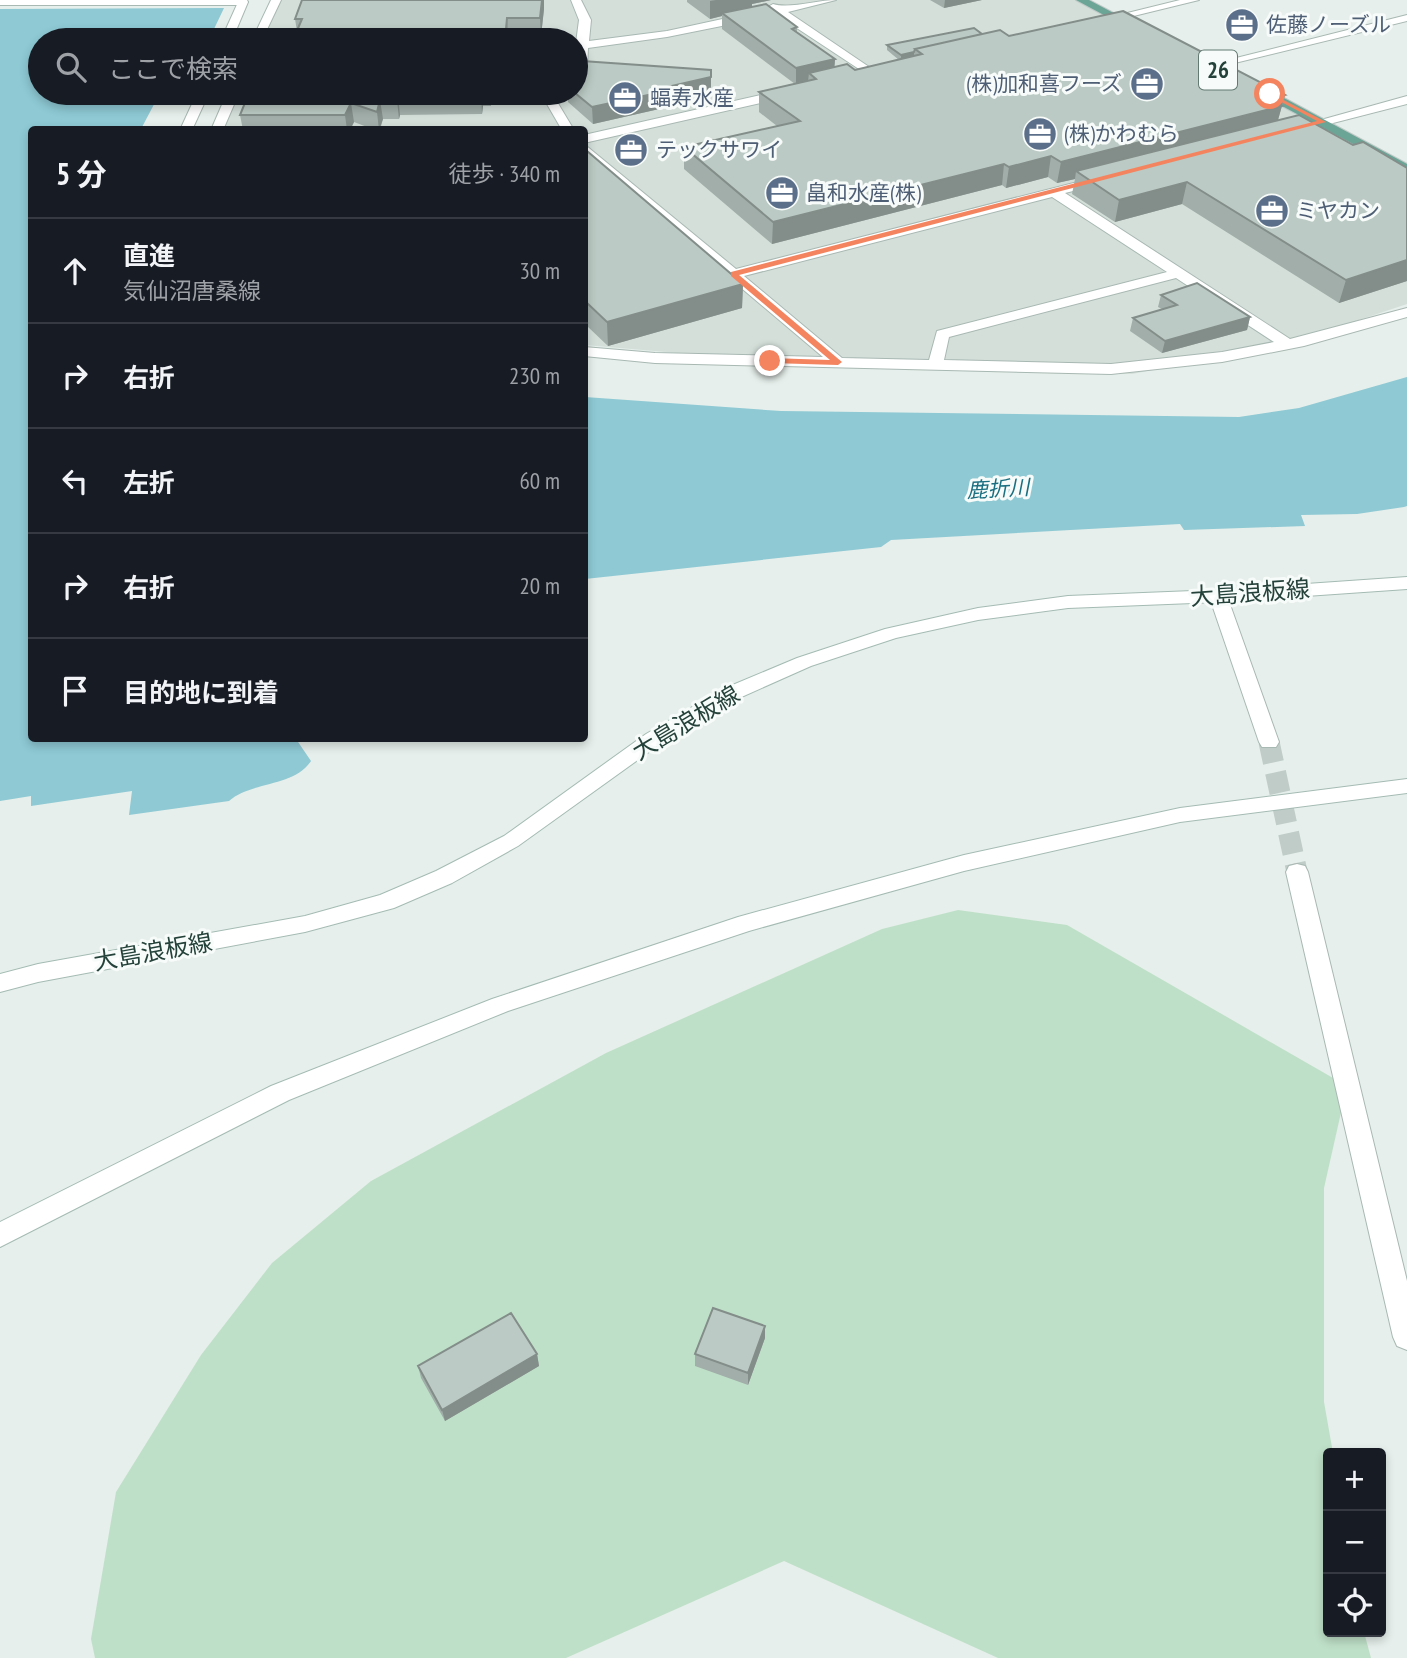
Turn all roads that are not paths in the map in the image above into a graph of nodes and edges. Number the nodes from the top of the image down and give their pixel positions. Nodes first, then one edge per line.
1 (276, 0) edge
2 (576, 0) edge
3 (763, 0) edge
4 (831, 0) edge
5 (1082, 0) edge
6 (1194, 0) edge
7 (0, 2) edge
8 (779, 11) junction
9 (1116, 18) junction
10 (1407, 18) edge
11 (1094, 23) edge
12 (231, 28) edge
13 (263, 28) edge
14 (583, 28) edge
15 (1149, 35) edge
16 (588, 45) edge
17 (1198, 60) edge
18 (1210, 66) junction
19 (1234, 77) edge
20 (850, 78) edge
21 (1246, 83) edge
22 (799, 90) edge
23 (1407, 100) edge
24 (197, 105) edge
25 (228, 105) edge
26 (553, 105) edge
27 (1323, 122) junction
28 (188, 126) edge
29 (219, 126) edge
30 (566, 126) edge
31 (1283, 132) edge
32 (588, 138) edge
33 (588, 151) edge
34 (1407, 169) edge
35 (1108, 178) edge
36 (1054, 192) junction
37 (1178, 273) junction
38 (734, 274) junction
39 (1407, 312) edge
40 (1287, 344) junction
41 (588, 351) edge
42 (838, 362) junction
43 (935, 365) junction
44 (1407, 583) edge
45 (1218, 596) junction
46 (1269, 742) tunnel mouth
47 (1407, 786) edge
48 (1297, 872) tunnel mouth
49 (0, 984) edge
50 (0, 1235) edge
51 (1407, 1337) edge

1 - 13 street
2 - 14 street
3 - 8 street
4 - 8 street
5 - 9 main road
6 - 9 street
7 - 12 street
8 - 16 street
8 - 20 street
9 - 11 street
9 - 15 main road
10 - 18 street
17 - 18 main road, 26
18 - 19 main road, 26
21 - 27 main road, 26
22 - 32 street
23 - 27 street
24 - 28 street
25 - 29 street
26 - 30 street
27 - 31 street
27 - 34 main road, 26
33 - 38 street
35 - 36 street
36 - 37 street
36 - 38 street
37 - 40 street
37 - 43 street
38 - 42 street
39 - 40 street
40 - 43 street
41 - 42 street
42 - 43 street
44 - 45 street, 大島浪板線
45 - 46 street
45 - 49 street, 大島浪板線
47 - 50 street
48 - 51 street

